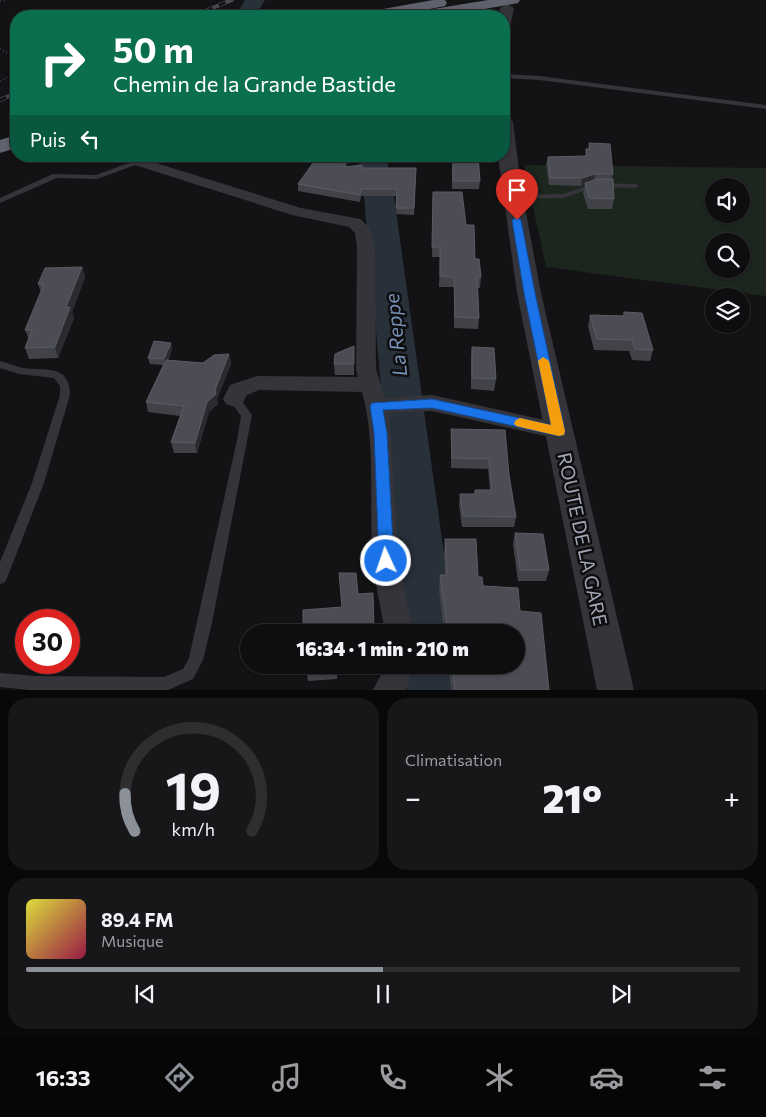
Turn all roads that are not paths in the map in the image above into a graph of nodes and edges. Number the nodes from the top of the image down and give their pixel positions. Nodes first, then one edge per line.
1 (459, 0) edge
2 (510, 4) edge
3 (405, 10) edge
4 (466, 10) edge
5 (510, 76) edge
6 (766, 107) edge
7 (140, 162) joint
8 (508, 162) edge
9 (635, 186) dead end
10 (512, 197) junction
11 (0, 201) edge
12 (0, 364) edge
13 (374, 395) junction
14 (234, 399) joint
15 (559, 431) junction
16 (0, 578) edge
17 (398, 624) edge
18 (397, 674) edge
19 (0, 680) edge
20 (388, 690) edge
21 (616, 690) edge

1 - 3 highway
2 - 4 highway
5 - 6 lane
7 - 11 lane
7 - 13 street
8 - 10 street, ROUTE DE LA GARE
9 - 10 lane
10 - 15 street, ROUTE DE LA GARE
12 - 16 lane
13 - 14 street
13 - 15 street
13 - 17 street
14 - 19 lane
15 - 21 street, ROUTE DE LA GARE
18 - 20 street

